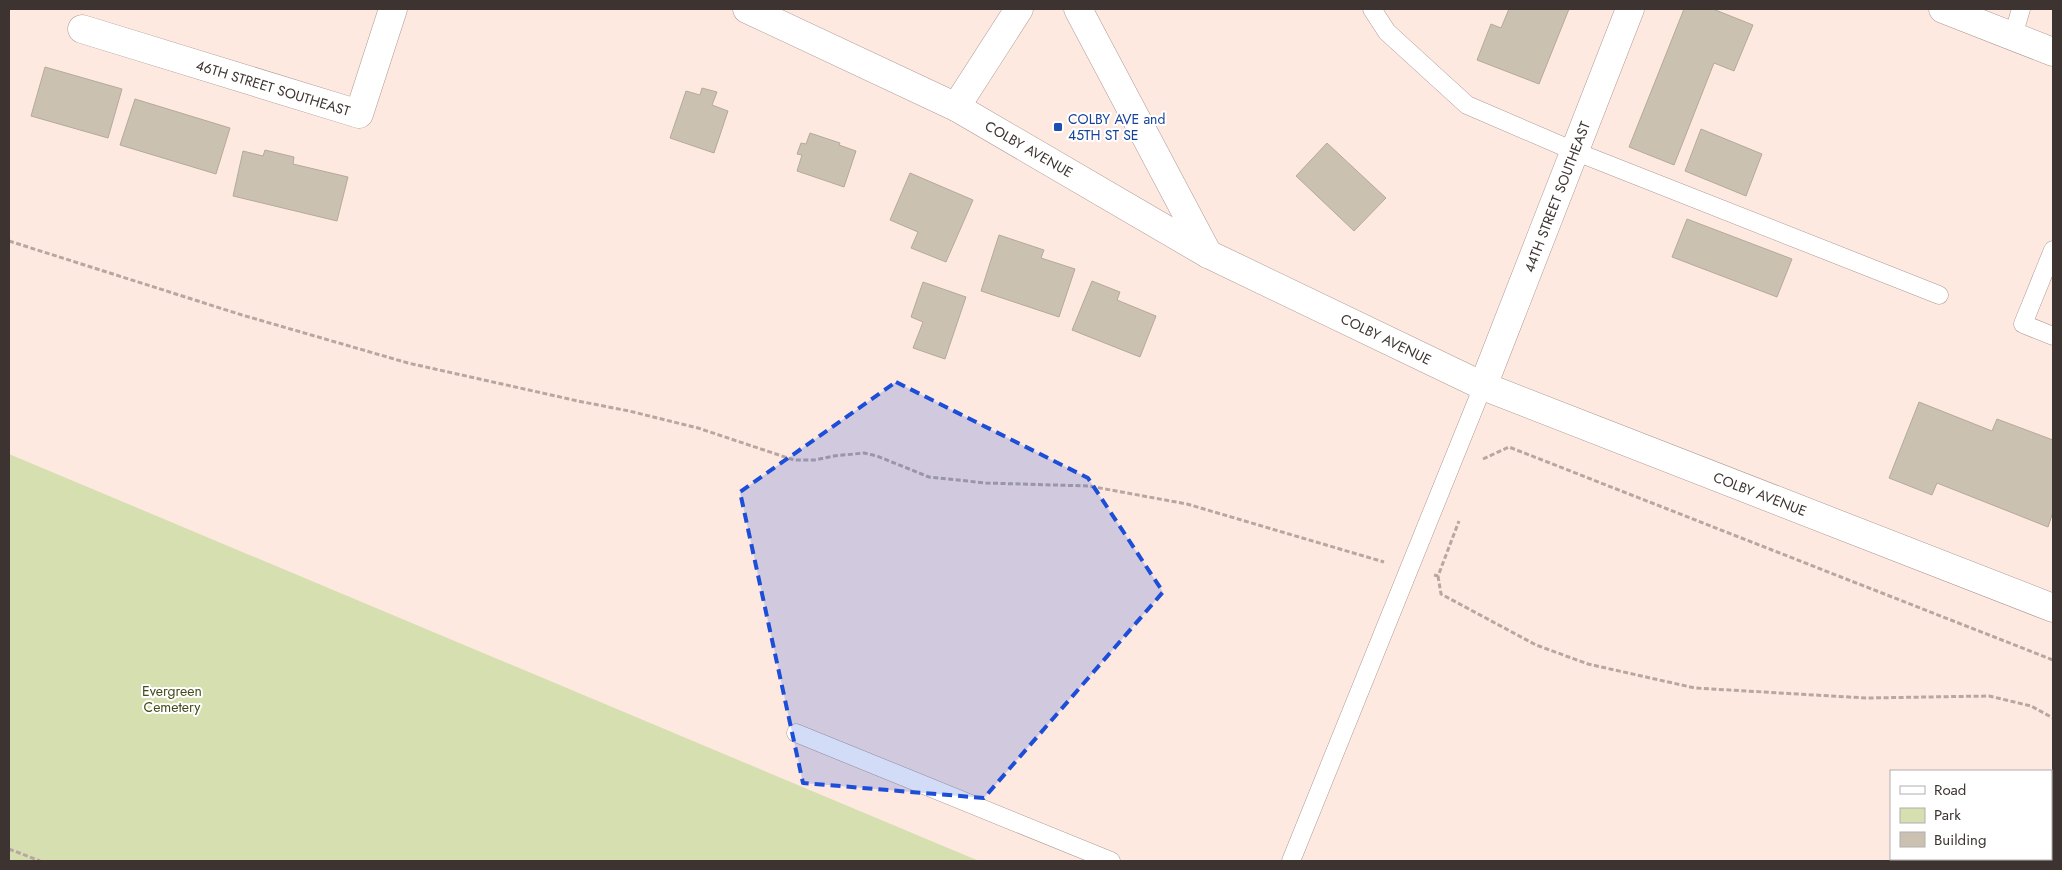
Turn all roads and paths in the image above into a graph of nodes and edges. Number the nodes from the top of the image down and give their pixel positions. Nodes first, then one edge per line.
1 (393, 9) edge
2 (747, 9) edge
3 (1019, 9) edge
4 (1078, 9) edge
5 (1372, 9) edge
6 (1630, 9) edge
7 (1943, 9) edge
8 (2020, 9) edge
9 (82, 29) dead end
10 (2013, 36) junction
11 (2053, 52) edge
12 (956, 107) junction
13 (1574, 151) junction
14 (9, 241) edge
15 (2053, 250) edge
16 (1208, 254) junction
17 (1939, 295) dead end
18 (2053, 336) edge
19 (1483, 386) junction
20 (1479, 468) dead end
21 (1462, 513) dead end
22 (1408, 569) junction
23 (1438, 576) junction
24 (2053, 608) edge
25 (2053, 660) edge
26 (2053, 718) edge
27 (796, 734) dead end
28 (9, 849) edge
29 (40, 861) edge
30 (1111, 861) edge
31 (1291, 861) edge

1 - 9 main road, 46TH STREET SOUTHEAST
2 - 12 main road, COLBY AVENUE
3 - 12 main road
4 - 16 main road
5 - 13 lane
6 - 13 main road, 44TH STREET SOUTHEAST
7 - 10 main road
8 - 10 lane
10 - 11 main road
12 - 16 main road, COLBY AVENUE
13 - 17 lane
13 - 19 main road, 44TH STREET SOUTHEAST
14 - 22 path
15 - 18 lane
16 - 19 main road, COLBY AVENUE
19 - 22 lane
19 - 24 main road, COLBY AVENUE
20 - 25 path
21 - 23 path
22 - 23 path
22 - 31 lane
23 - 26 path
27 - 30 lane
28 - 29 path

